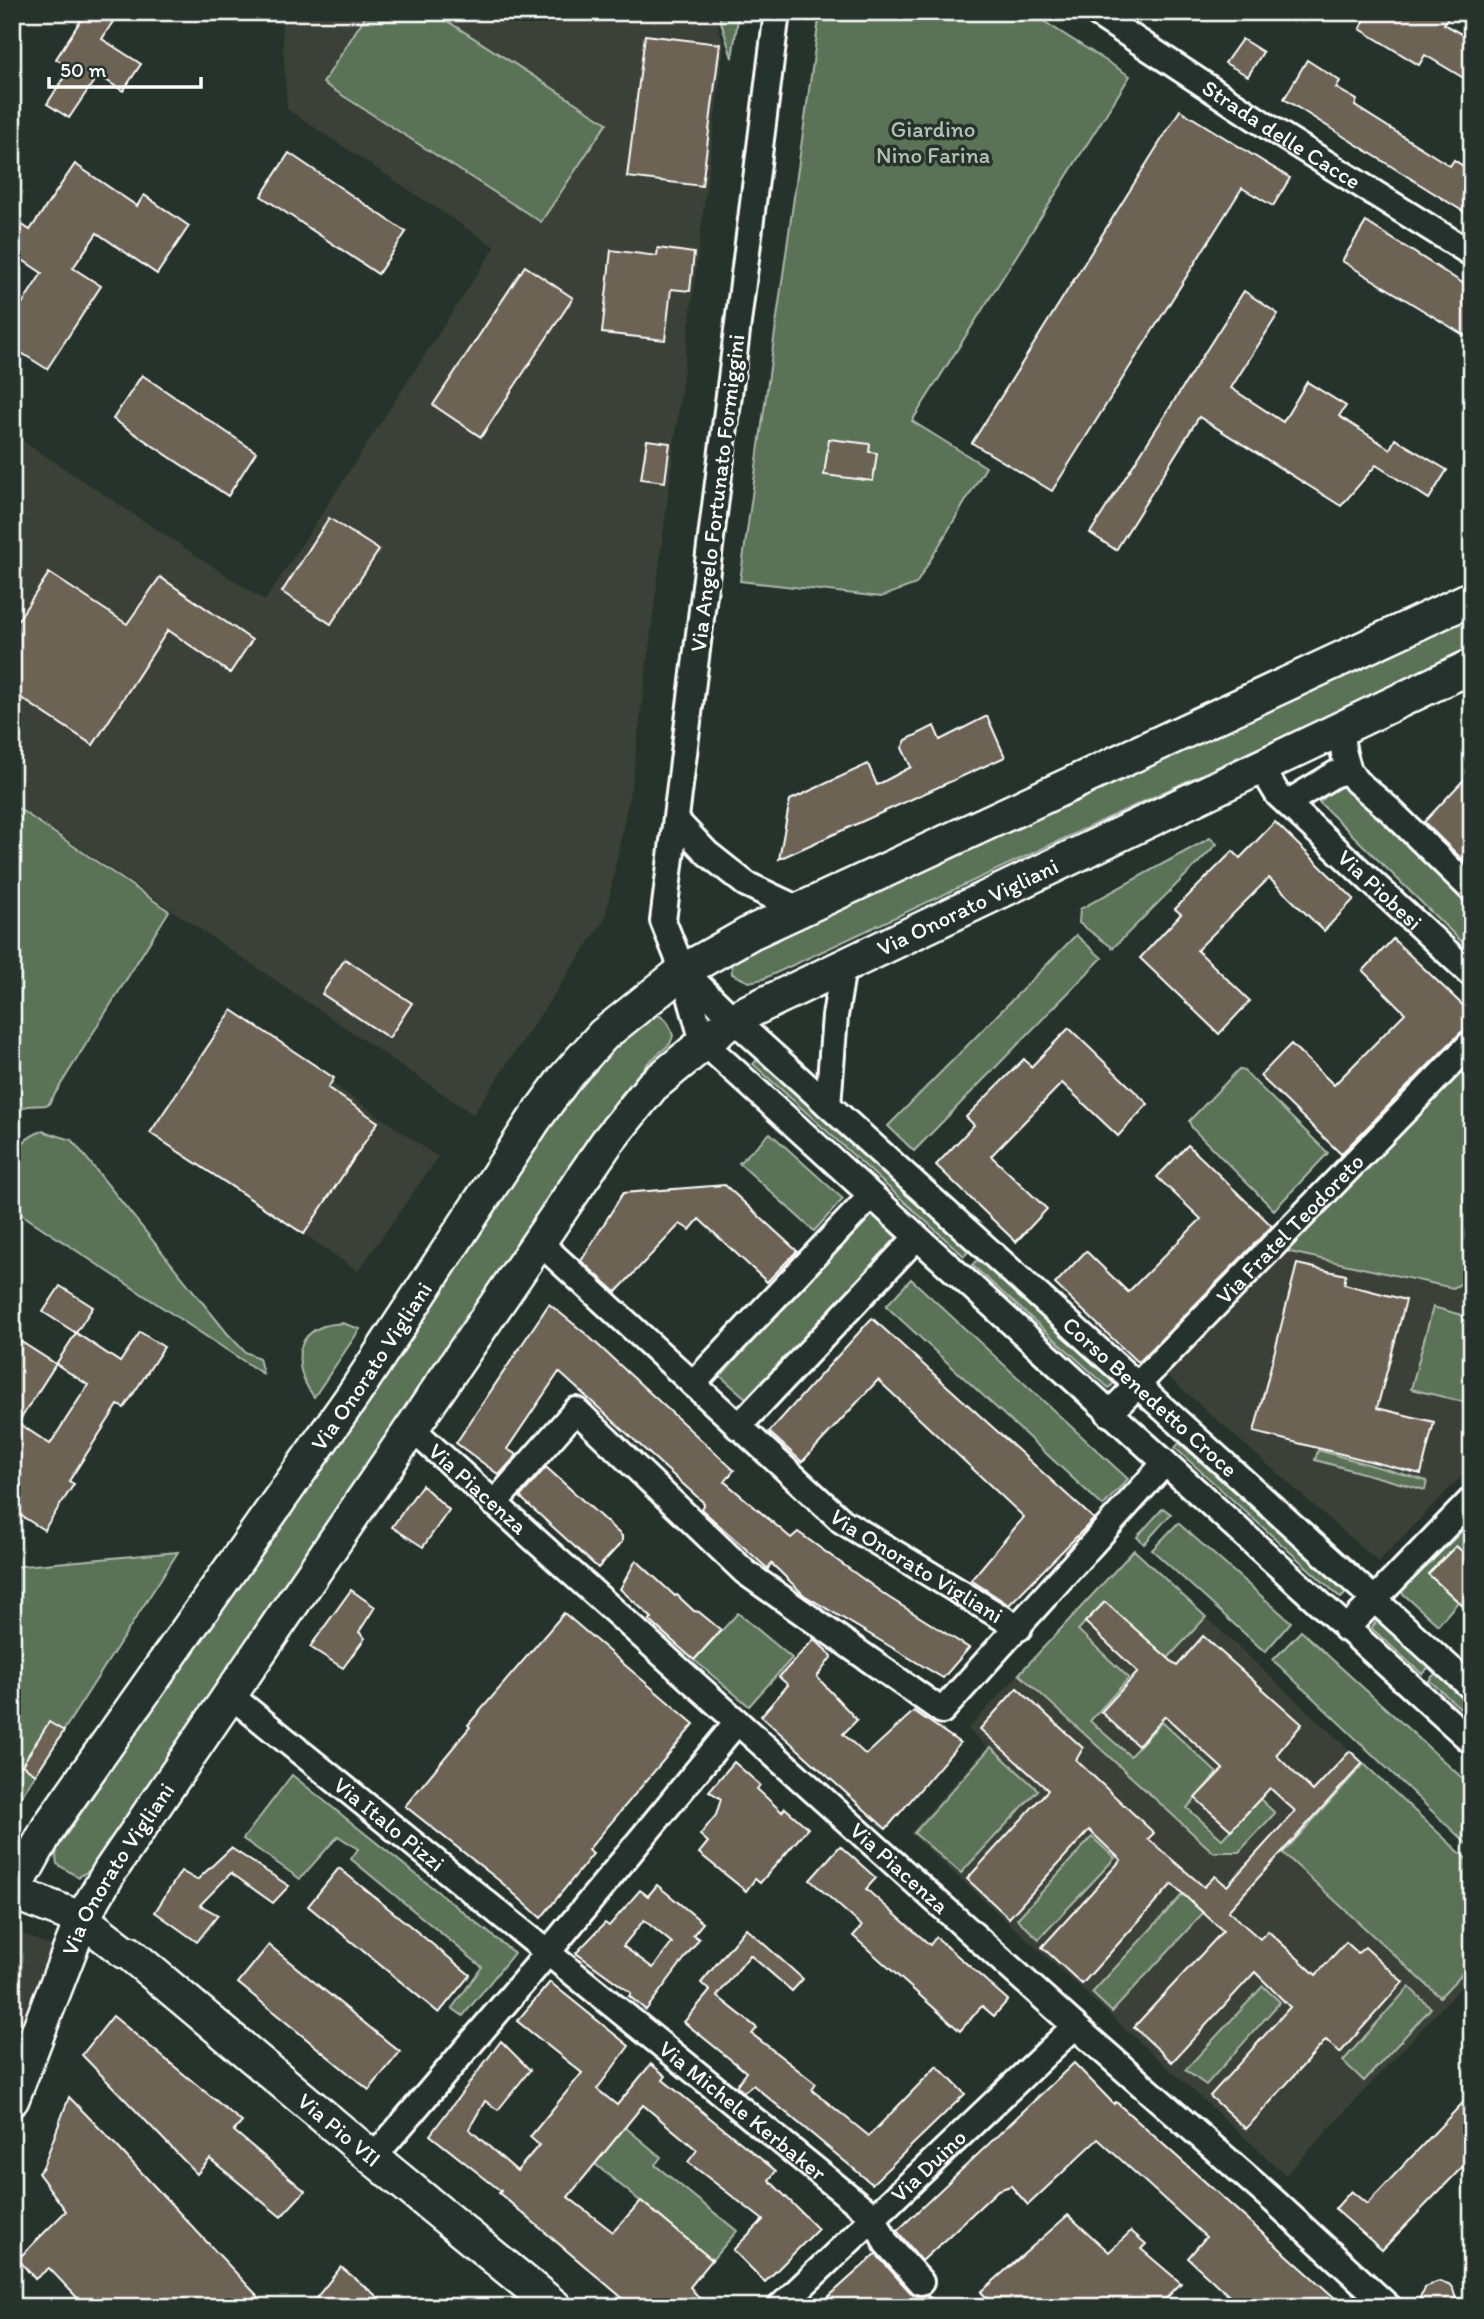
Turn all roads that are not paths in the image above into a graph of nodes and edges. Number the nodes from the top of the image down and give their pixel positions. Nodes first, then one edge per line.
1 (777, 12) edge
2 (1094, 12) edge
3 (1472, 254) edge
4 (1472, 598) edge
5 (1472, 666) edge
6 (1340, 730) junction
7 (1261, 767) junction
8 (1349, 771) junction
9 (1287, 803) junction
10 (676, 820) junction
11 (1472, 890) edge
12 (799, 909) junction
13 (842, 967) junction
14 (683, 971) junction
15 (1472, 975) edge
16 (733, 1019) junction
17 (703, 1042) junction
18 (1472, 1042) edge
19 (828, 1105) junction
20 (871, 1196) junction
21 (916, 1238) junction
22 (539, 1242) junction
23 (693, 1384) junction
24 (1138, 1384) junction
25 (1109, 1414) junction
26 (738, 1427) junction
27 (412, 1429) junction
28 (1164, 1464) junction
29 (1472, 1499) edge
30 (494, 1504) junction
31 (1375, 1599) junction
32 (1018, 1628) junction
33 (1346, 1629) junction
34 (1472, 1688) edge
35 (230, 1695) junction
36 (737, 1722) junction
37 (1472, 1742) edge
38 (12, 1893) edge
39 (82, 1919) junction
40 (125, 1952) junction
41 (547, 1952) junction
42 (1075, 2026) junction
43 (12, 2099) edge
44 (373, 2158) junction
45 (874, 2217) junction
46 (921, 2282) dead end
47 (546, 2307) edge
48 (555, 2307) edge
49 (780, 2307) edge
50 (1389, 2307) edge

1 - 10 street, Via Angelo Fortunato Formiggini
2 - 3 street, Strada delle Cacce
4 - 12 main road, Via Onorato Vigliani
5 - 6 main road, Via Onorato Vigliani
6 - 7 main road, Via Onorato Vigliani
6 - 8 street
7 - 9 street, Via Piobesi
7 - 13 main road, Via Onorato Vigliani
8 - 9 street
8 - 11 street
9 - 15 street, Via Piobesi
10 - 12 street
10 - 14 street, Via Angelo Fortunato Formiggini
12 - 14 main road, Via Onorato Vigliani
13 - 16 main road, Via Onorato Vigliani
13 - 19 street
14 - 16 street, Corso Benedetto Croce
14 - 17 street
14 - 38 main road, Via Onorato Vigliani
16 - 17 main road, Via Onorato Vigliani
16 - 19 street, Corso Benedetto Croce
17 - 20 street, Corso Benedetto Croce
17 - 22 main road, Via Onorato Vigliani
18 - 24 street, Via Fratel Teodoreto
19 - 24 street, Corso Benedetto Croce
20 - 21 street, Corso Benedetto Croce
20 - 23 street
21 - 25 street, Corso Benedetto Croce
21 - 26 street
22 - 23 street, Via Onorato Vigliani
22 - 27 main road, Via Onorato Vigliani
23 - 26 street, Via Onorato Vigliani
24 - 25 street, Via Fratel Teodoreto
24 - 31 street, Corso Benedetto Croce
25 - 28 street, Corso Benedetto Croce
26 - 32 street, Via Onorato Vigliani
27 - 30 street, Via Piacenza
27 - 35 main road, Via Onorato Vigliani
28 - 32 street, Corso Benedetto Croce
28 - 33 street, Corso Benedetto Croce
29 - 31 street
30 - 32 street, Corso Benedetto Croce
30 - 36 street, Via Piacenza
31 - 33 street
31 - 34 street, Corso Benedetto Croce
33 - 37 street, Corso Benedetto Croce
35 - 39 main road, Via Onorato Vigliani
35 - 41 street, Via Italo Pizzi
36 - 41 street
36 - 42 street, Via Piacenza
38 - 39 main road, Via Pio VII
39 - 40 main road, Via Pio VII
39 - 43 main road, Via Onorato Vigliani
40 - 44 main road, Via Pio VII
40 - 47 main road, Via Pio VII
41 - 44 street
41 - 45 street, Via Michele Kerbaker
42 - 45 street, Via Duino
42 - 50 street, Via Piacenza
44 - 48 main road, Via Pio VII
45 - 46 street, Via Michele Kerbaker
45 - 49 street, Via Duino

